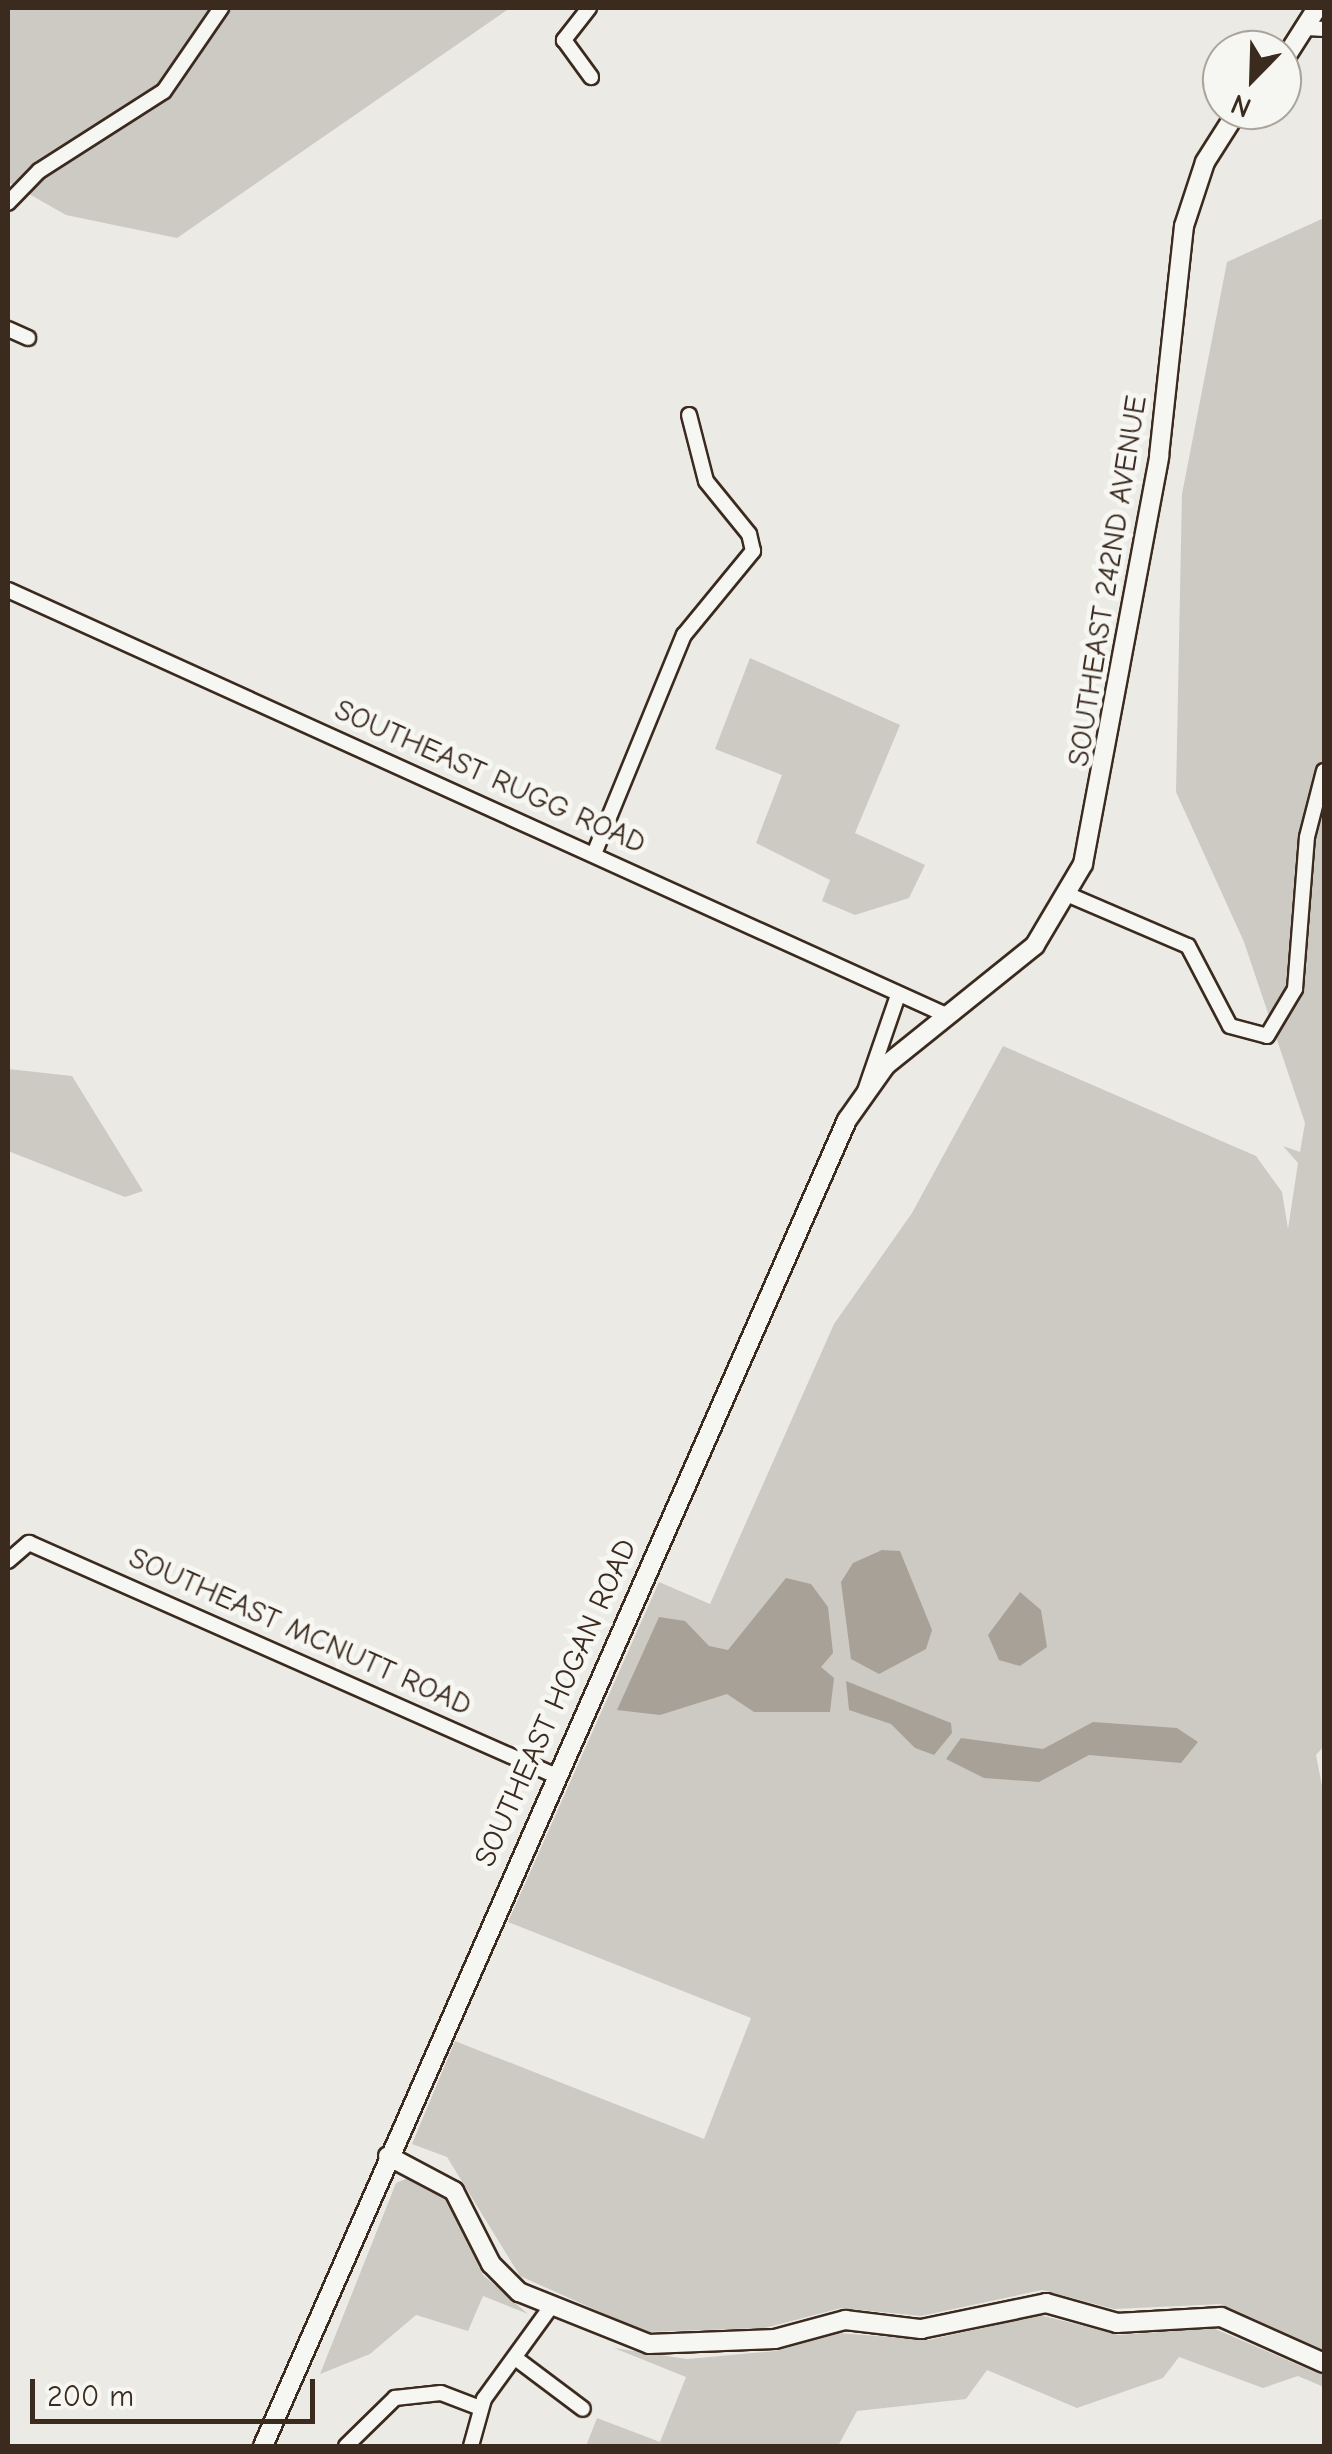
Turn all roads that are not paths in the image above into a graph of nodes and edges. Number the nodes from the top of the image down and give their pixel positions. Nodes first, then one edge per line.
1 (221, 8) edge
2 (589, 8) edge
3 (1317, 8) edge
4 (1316, 28) edge
5 (591, 78) dead end
6 (1225, 130) edge
7 (8, 203) edge
8 (8, 329) edge
9 (28, 338) dead end
10 (689, 415) dead end
11 (8, 590) edge
12 (1324, 771) edge
13 (594, 854) junction
14 (1070, 894) junction
15 (898, 995) junction
16 (948, 1016) junction
17 (864, 1092) junction
18 (8, 1562) edge
19 (554, 1774) junction
20 (388, 2156) junction
21 (550, 2308) junction
22 (518, 2360) junction
23 (1324, 2363) edge
24 (480, 2408) junction
25 (583, 2409) dead end
26 (263, 2446) edge
27 (346, 2446) edge
28 (471, 2446) edge

1 - 7 street
2 - 5 street
3 - 4 main road
6 - 14 main road, SOUTHEAST 242ND AVENUE
8 - 9 street
10 - 13 street
11 - 13 street, SOUTHEAST RUGG ROAD
12 - 14 street
13 - 15 street, SOUTHEAST RUGG ROAD
14 - 16 main road, SOUTHEAST 242ND AVENUE
15 - 16 street, SOUTHEAST RUGG ROAD
15 - 17 street
16 - 17 main road, SOUTHEAST HOGAN ROAD
17 - 19 main road, SOUTHEAST HOGAN ROAD
18 - 19 street, SOUTHEAST MCNUTT ROAD
19 - 20 main road, SOUTHEAST HOGAN ROAD
20 - 21 main road
20 - 26 main road, SOUTHEAST HOGAN ROAD
21 - 22 street
21 - 23 main road
22 - 24 street
22 - 25 street
24 - 27 street
24 - 28 street

